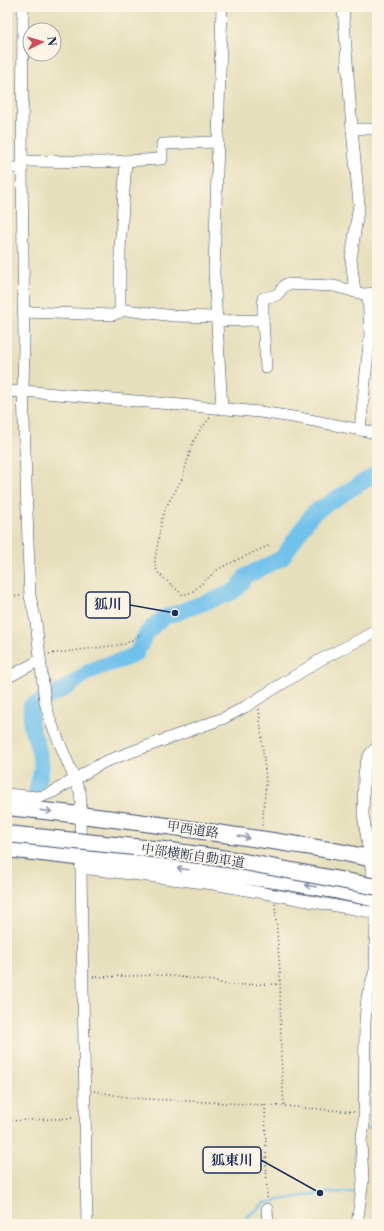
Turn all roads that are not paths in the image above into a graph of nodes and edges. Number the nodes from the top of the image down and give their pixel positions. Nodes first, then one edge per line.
1 (23, 7) edge
2 (222, 7) edge
3 (343, 7) edge
4 (352, 129) junction
5 (377, 129) edge
6 (217, 142) junction
7 (126, 161) junction
8 (22, 165) junction
9 (7, 168) edge
10 (355, 292) junction
11 (372, 293) edge
12 (23, 312) junction
13 (120, 312) junction
14 (217, 319) junction
15 (263, 320) junction
16 (266, 368) dead end
17 (23, 391) junction
18 (7, 392) edge
19 (219, 408) junction
20 (360, 430) junction
21 (375, 432) edge
22 (377, 631) edge
23 (40, 658) junction
24 (7, 678) edge
25 (377, 747) edge
26 (75, 778) junction
27 (7, 794) edge
28 (7, 807) edge
29 (80, 814) junction
30 (7, 834) edge
31 (7, 849) edge
32 (374, 860) edge
33 (81, 862) junction
34 (376, 900) edge
35 (267, 1209) dead end
36 (86, 1224) edge
37 (268, 1224) edge
38 (357, 1224) edge

1 - 8 street
2 - 6 street
3 - 4 street
4 - 5 street
4 - 10 street
6 - 7 street
6 - 14 street
7 - 8 street
7 - 13 street
8 - 9 street
8 - 12 street
10 - 11 street
10 - 15 street
11 - 20 street
12 - 13 street
12 - 17 street
13 - 14 street
14 - 15 street
14 - 19 street
15 - 16 street
17 - 18 street
17 - 19 street
17 - 23 street
19 - 20 street
20 - 21 street
22 - 26 street
23 - 24 street
23 - 26 street
25 - 32 street
26 - 27 street
26 - 29 street
28 -> 29 highway, 甲西道路
29 -> 32 highway, 甲西道路
29 - 33 street
30 - 34 highway, 中部横断自動車道, bridge
31 - 33 highway
32 - 34 street
33 - 34 street
34 -> 33 highway
33 - 36 street
34 - 38 street
35 - 37 street

